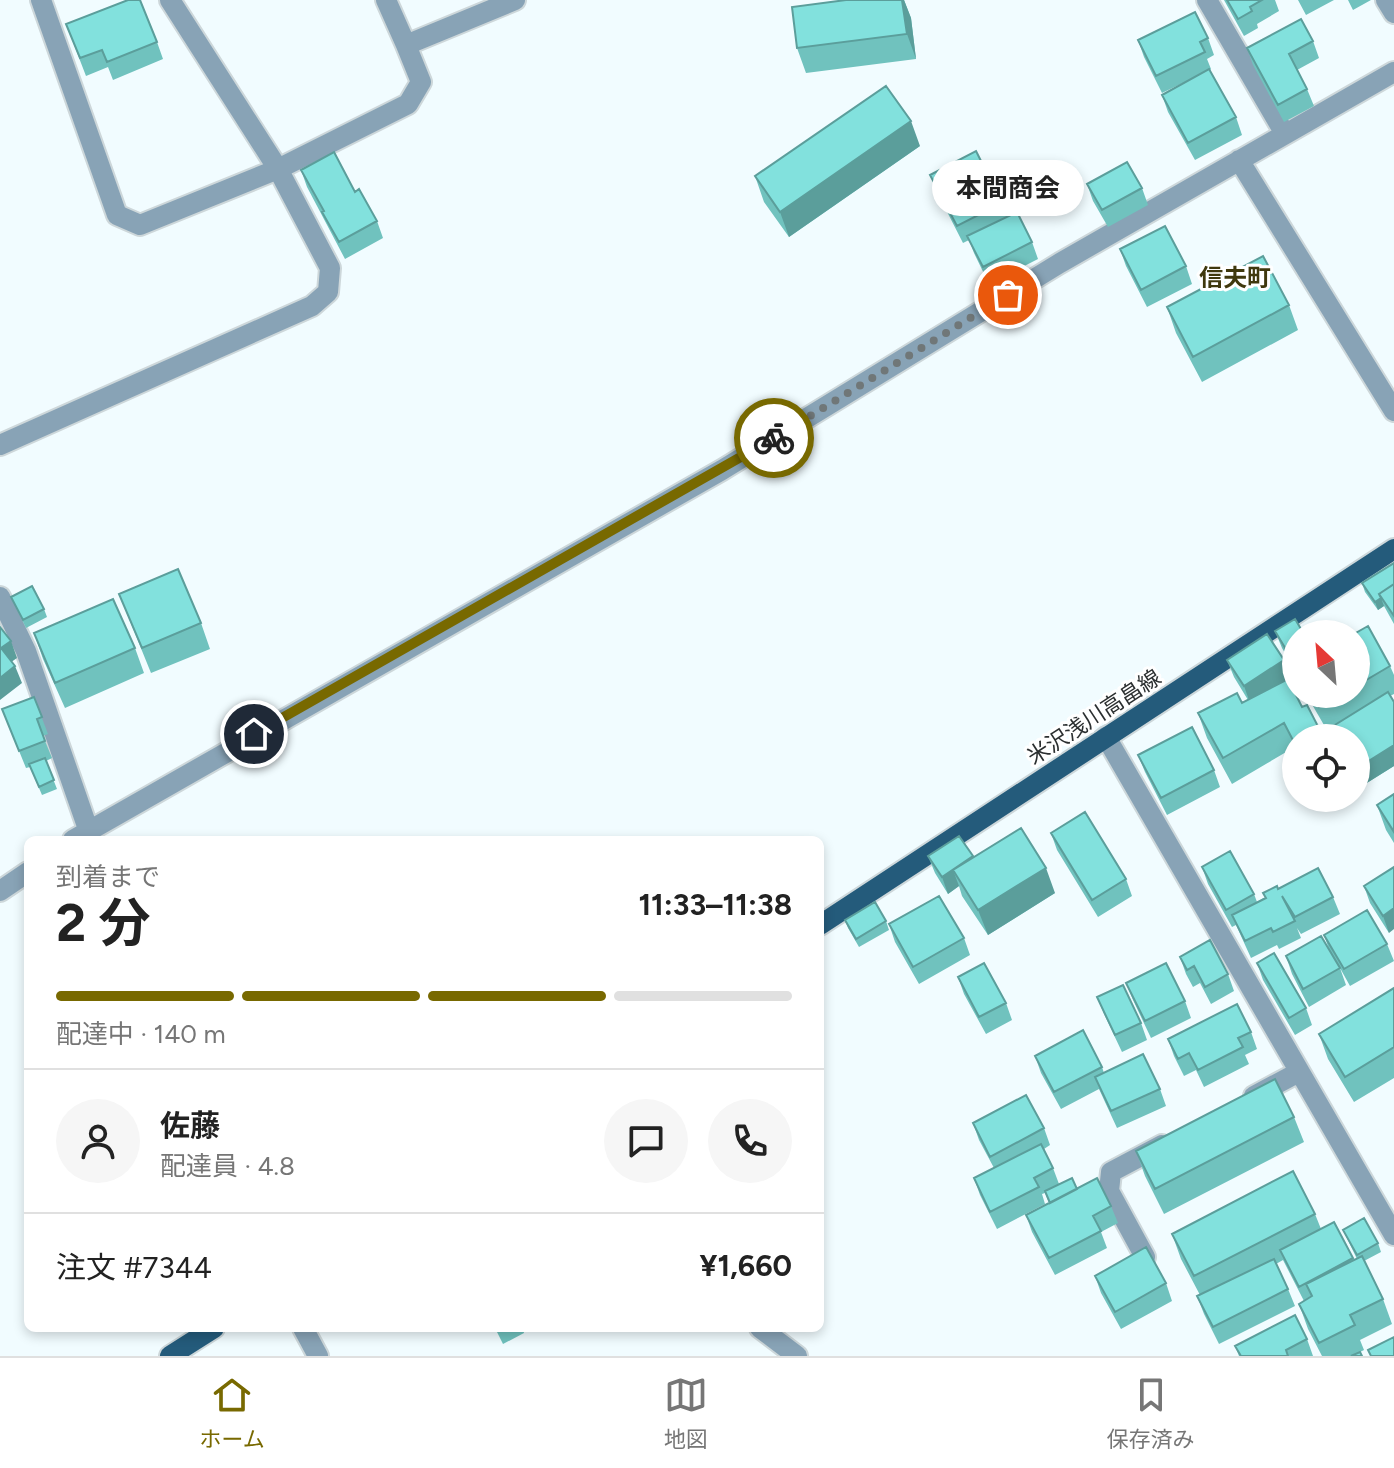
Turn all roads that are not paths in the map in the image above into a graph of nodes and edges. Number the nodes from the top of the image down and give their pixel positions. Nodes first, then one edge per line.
1 (41, 0) edge
2 (170, 0) edge
3 (386, 0) edge
4 (515, 0) edge
5 (1207, 0) edge
6 (1386, 0) edge
7 (1394, 13) edge
8 (406, 45) junction
9 (1394, 72) edge
10 (1285, 134) junction
11 (1239, 160) junction
12 (278, 169) junction
13 (1394, 411) edge
14 (0, 445) edge
15 (1394, 549) edge
16 (0, 597) edge
17 (1106, 737) junction
18 (80, 835) edge
19 (24, 878) edge
20 (0, 891) edge
21 (824, 922) edge
22 (1299, 1072) junction
23 (1232, 1108) edge
24 (1178, 1136) edge
25 (1394, 1235) edge
26 (1145, 1257) edge
27 (208, 1332) edge
28 (305, 1332) edge
29 (765, 1332) edge
30 (170, 1356) edge
31 (318, 1356) edge
32 (797, 1356) edge

1 - 12 street
2 - 12 street
3 - 8 street
4 - 8 street
5 - 10 street
6 - 7 street
8 - 12 street
9 - 10 street
10 - 11 street
11 - 13 street
11 - 18 street
12 - 14 street
15 - 17 main road, 米沢浅川高畠線
16 - 18 street
17 - 21 main road, 米沢浅川高畠線
17 - 22 street
19 - 20 street
22 - 23 street
22 - 25 street
24 - 26 street
27 - 30 main road
28 - 31 street
29 - 32 street

